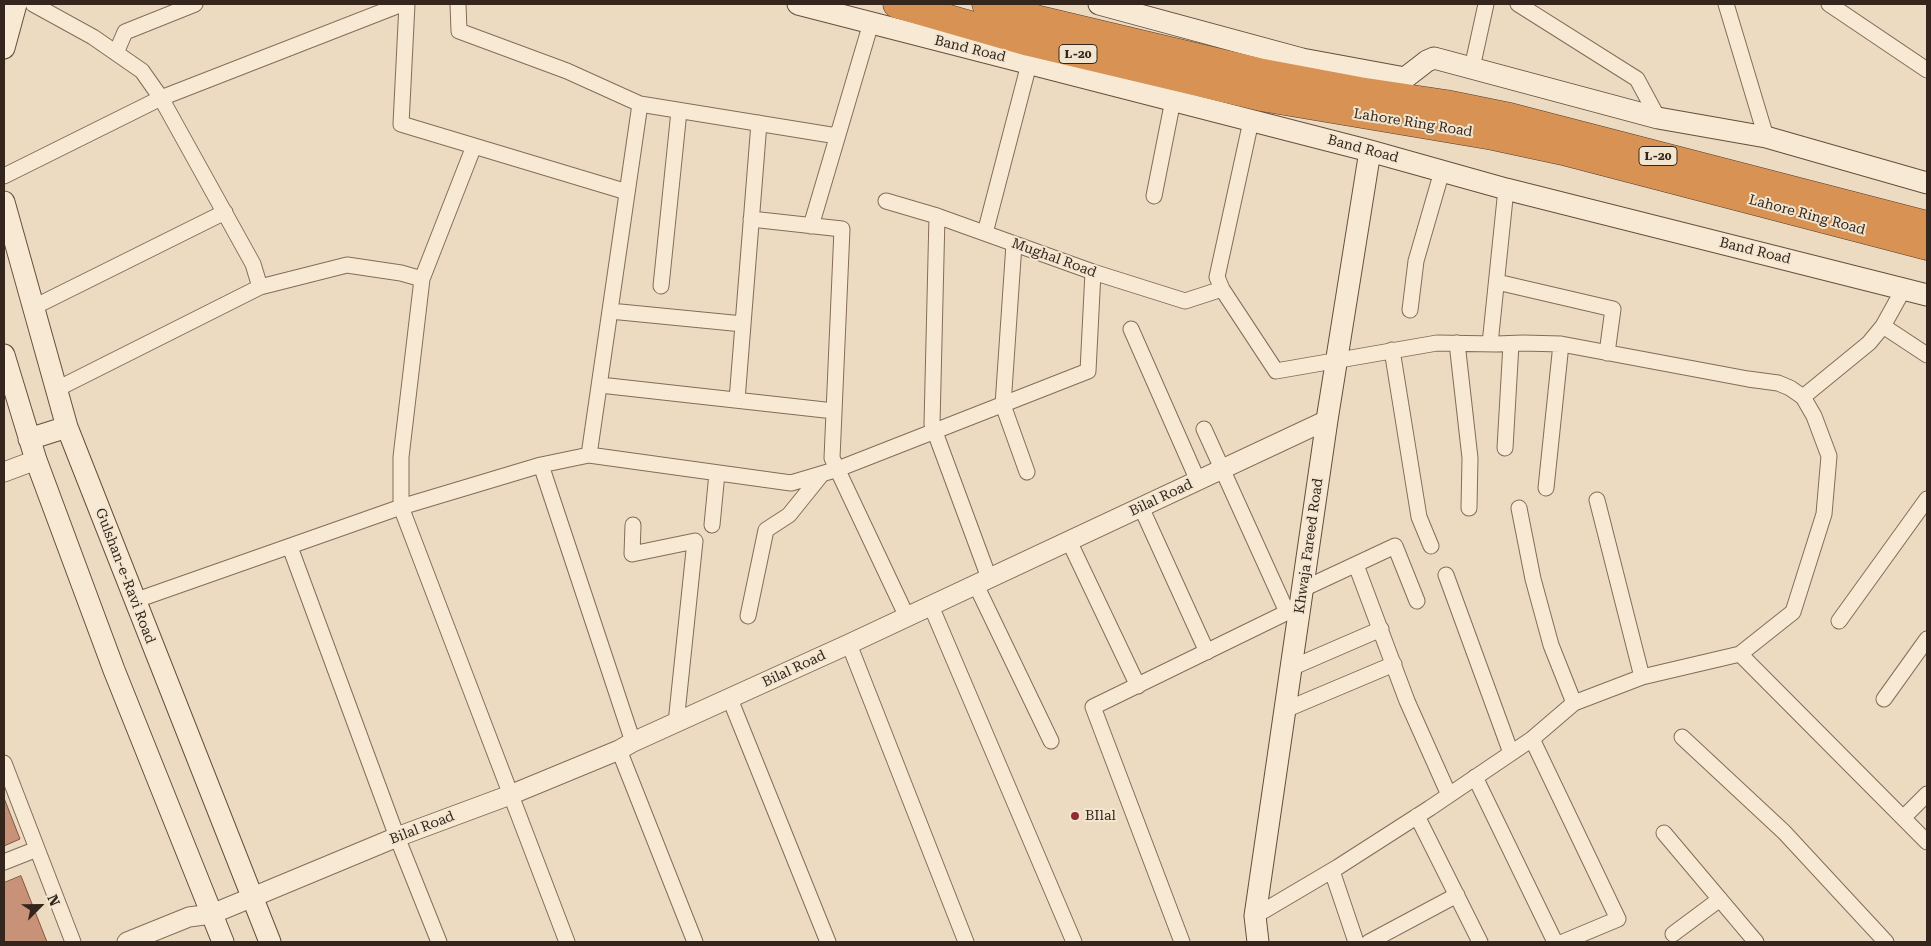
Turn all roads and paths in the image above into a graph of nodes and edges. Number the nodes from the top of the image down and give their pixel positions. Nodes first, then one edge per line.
1 (16, 4) edge
2 (33, 4) edge
3 (195, 4) edge
4 (402, 4) edge
5 (407, 4) edge
6 (458, 4) edge
7 (798, 4) edge
8 (897, 4) edge
9 (986, 4) edge
10 (1099, 4) edge
11 (1486, 4) edge
12 (1518, 4) edge
13 (1726, 4) edge
14 (1829, 4) edge
15 (870, 23) junction
16 (4, 48) edge
17 (116, 53) junction
18 (1029, 64) junction
19 (1472, 68) junction
20 (1927, 70) edge
21 (1258, 97) junction
22 (161, 98) junction
23 (1173, 100) junction
24 (640, 104) junction
25 (680, 111) junction
26 (1658, 118) junction
27 (759, 124) junction
28 (837, 136) junction
29 (1766, 137) junction
30 (474, 146) junction
31 (1370, 150) junction
32 (1442, 171) junction
33 (4, 176) edge
34 (1927, 183) edge
35 (1506, 188) junction
36 (627, 192) junction
37 (1154, 196) dead end
38 (886, 201) dead end
39 (4, 202) edge
40 (225, 212) junction
41 (938, 216) junction
42 (752, 219) junction
43 (1927, 225) edge
44 (811, 226) junction
45 (985, 234) junction
46 (1014, 244) junction
47 (1927, 246) edge
48 (1092, 272) junction
49 (422, 279) junction
50 (1497, 282) junction
51 (661, 286) dead end
52 (260, 287) junction
53 (1222, 289) junction
54 (1903, 290) junction
55 (1927, 295) edge
56 (32, 308) junction
57 (1410, 310) dead end
58 (610, 311) junction
59 (743, 324) junction
60 (1883, 326) junction
61 (1130, 329) dead end
62 (1457, 343) junction
63 (1490, 344) junction
64 (1511, 344) junction
65 (1561, 344) junction
66 (1392, 350) junction
67 (1607, 353) junction
68 (4, 355) edge
69 (1927, 355) edge
70 (1337, 360) junction
71 (600, 385) junction
72 (56, 389) junction
73 (1802, 397) junction
74 (737, 400) junction
75 (1003, 405) junction
76 (834, 411) junction
77 (1327, 420) junction
78 (67, 427) junction
79 (1204, 429) dead end
80 (935, 432) junction
81 (30, 439) junction
82 (1505, 448) dead end
83 (590, 455) junction
84 (36, 460) junction
85 (541, 465) junction
86 (838, 469) junction
87 (1223, 469) junction
88 (4, 472) edge
89 (1027, 472) dead end
90 (717, 473) junction
91 (822, 474) junction
92 (1198, 481) junction
93 (1546, 488) dead end
94 (1927, 499) edge
95 (1596, 500) dead end
96 (1141, 507) junction
97 (401, 508) junction
98 (1469, 508) dead end
99 (1519, 508) dead end
100 (633, 525) dead end
101 (712, 525) dead end
102 (1069, 541) junction
103 (1431, 546) dead end
104 (290, 547) junction
105 (1356, 565) junction
106 (1446, 575) dead end
107 (983, 581) junction
108 (134, 601) junction
109 (1417, 601) dead end
110 (1297, 602) junction
111 (931, 606) junction
112 (748, 616) dead end
113 (906, 617) junction
114 (1839, 621) dead end
115 (1381, 629) junction
116 (1927, 639) edge
117 (849, 644) junction
118 (1207, 652) junction
119 (1740, 654) junction
120 (1394, 664) junction
121 (1291, 668) junction
122 (1642, 676) junction
123 (1138, 686) junction
124 (730, 699) junction
125 (1884, 699) dead end
126 (1574, 703) junction
127 (1285, 710) junction
128 (676, 723) junction
129 (1682, 737) dead end
130 (1532, 738) junction
131 (1051, 741) dead end
132 (626, 746) junction
133 (1511, 753) junction
134 (4, 763) edge
135 (1475, 777) junction
136 (1927, 794) edge
137 (510, 795) junction
138 (1449, 795) junction
139 (1417, 816) junction
140 (1902, 818) junction
141 (1664, 833) dead end
142 (397, 837) junction
143 (1927, 842) edge
144 (37, 848) junction
145 (4, 862) edge
146 (1332, 871) junction
147 (1456, 896) junction
148 (252, 897) junction
149 (1720, 899) junction
150 (212, 914) junction
151 (1255, 916) junction
152 (1673, 934) dead end
153 (73, 942) edge
154 (127, 942) edge
155 (223, 942) edge
156 (270, 942) edge
157 (439, 942) edge
158 (567, 942) edge
159 (695, 942) edge
160 (828, 942) edge
161 (966, 942) edge
162 (1074, 942) edge
163 (1182, 942) edge
164 (1258, 942) edge
165 (1356, 942) edge
166 (1370, 942) edge
167 (1480, 942) edge
168 (1555, 942) edge
169 (1562, 942) edge
170 (1756, 942) edge
171 (1886, 942) edge

1 - 16 main road
2 - 17 street
3 - 17 street
4 - 22 street
5 - 30 street
6 - 24 street
7 - 15 main road, Band Road
8 - 21 highway, Lahore Ring Road / L-20
9 - 21 highway, Lahore Ring Road / L-20
10 - 19 main road
11 - 19 street
12 - 26 street
13 - 29 street
14 - 20 street
15 - 18 main road, Band Road
15 - 28 street
17 - 22 street
18 - 23 main road, Band Road
18 - 45 street
19 - 26 main road
21 - 23 main road, Band Road
21 - 31 main road, Band Road
21 - 43 highway, Lahore Ring Road / L-20
21 - 47 highway, Lahore Ring Road / L-20
21 - 53 street
22 - 33 street
22 - 40 street
23 - 37 street
24 - 25 street
24 - 36 street
25 - 27 street
25 - 51 street
26 - 29 main road
27 - 28 street
27 - 42 street
28 - 44 street
29 - 34 main road
30 - 36 street
30 - 49 street
31 - 32 main road, Band Road
31 - 70 main road, Khwaja Fareed Road
32 - 35 main road, Band Road
32 - 57 street
35 - 50 street
35 - 54 main road, Band Road
36 - 58 street
38 - 41 street, Mughal Road
39 - 56 main road, Gulshan-e-Ravi Road
40 - 52 street
40 - 56 street
41 - 45 street, Mughal Road
41 - 80 street
42 - 44 street
42 - 59 street
44 - 76 street
45 - 46 street, Mughal Road
46 - 48 street, Mughal Road
46 - 75 street
48 - 53 street, Mughal Road
48 - 75 street
49 - 52 street
49 - 97 street
50 - 63 street
50 - 67 street
52 - 72 street
53 - 70 street
54 - 55 main road, Band Road
54 - 60 street
56 - 72 main road, Gulshan-e-Ravi Road
58 - 59 street
58 - 71 street
59 - 74 street
60 - 69 street
60 - 73 street
61 - 92 street
62 - 63 street
62 - 66 street
62 - 98 street
63 - 64 street
64 - 65 street
64 - 82 street
65 - 67 street
65 - 93 street
66 - 70 street
66 - 103 street
67 - 73 street
68 - 81 main road
70 - 77 main road, Khwaja Fareed Road
71 - 74 street
71 - 83 street
72 - 78 main road, Gulshan-e-Ravi Road
73 - 119 street
74 - 76 street
75 - 80 street
75 - 89 street
76 - 86 street
77 - 87 street, Bilal Road
77 - 110 main road, Khwaja Fareed Road
78 - 81 main road
78 - 108 main road, Gulshan-e-Ravi Road
79 - 87 street
80 - 86 street
80 - 107 street
81 - 84 main road
83 - 85 street
83 - 90 street
84 - 88 street
84 - 150 main road
85 - 97 street
85 - 132 street
86 - 91 street
86 - 113 street
87 - 92 street, Bilal Road
87 - 110 street
90 - 91 street
90 - 101 street
91 - 112 street
92 - 96 street, Bilal Road
94 - 114 street
95 - 122 street
96 - 102 street, Bilal Road
96 - 118 street
97 - 104 street
97 - 137 street
99 - 126 street
100 - 128 street
102 - 107 street, Bilal Road
102 - 123 street
104 - 108 street
104 - 142 street
105 - 109 street
105 - 110 street
105 - 115 street
106 - 133 street
107 - 111 street, Bilal Road
107 - 131 street
108 - 148 main road, Gulshan-e-Ravi Road
110 - 118 street
110 - 121 main road, Khwaja Fareed Road
111 - 113 street, Bilal Road
111 - 162 street
113 - 117 street, Bilal Road
115 - 120 street
115 - 121 street
116 - 125 street
117 - 124 street, Bilal Road
117 - 161 street
118 - 123 street
119 - 122 street
119 - 140 street
120 - 127 street
120 - 138 street
121 - 127 main road, Khwaja Fareed Road
122 - 126 street
123 - 163 street
124 - 128 street, Bilal Road
124 - 160 street
126 - 130 street
127 - 151 main road, Khwaja Fareed Road
128 - 132 street, Bilal Road
129 - 171 street
130 - 133 street
130 - 169 street
132 - 137 street, Bilal Road
132 - 159 street
133 - 135 street
134 - 144 street
135 - 138 street
135 - 168 street
136 - 140 street
137 - 142 street, Bilal Road
137 - 158 street
138 - 139 street
139 - 146 street
139 - 147 street
140 - 143 street
141 - 149 street
142 - 148 street, Bilal Road
142 - 157 street
144 - 145 street
144 - 153 street
146 - 151 street
146 - 165 street
147 - 166 street
147 - 167 street
148 - 150 street, Bilal Road
148 - 156 main road, Gulshan-e-Ravi Road
149 - 152 street
149 - 170 street
150 - 154 street, Bilal Road
150 - 155 main road
151 - 164 main road, Khwaja Fareed Road

